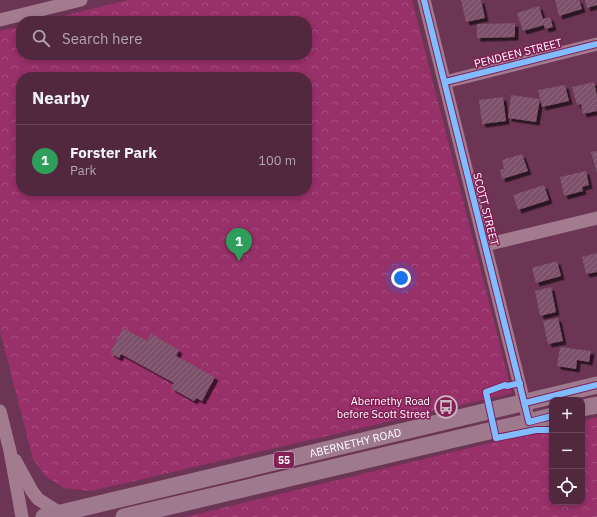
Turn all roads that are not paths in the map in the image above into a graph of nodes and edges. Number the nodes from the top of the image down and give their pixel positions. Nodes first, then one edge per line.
1 (81, 0) edge
2 (424, 0) edge
3 (16, 16) edge
4 (16, 16) edge
5 (0, 20) edge
6 (597, 44) edge
7 (445, 82) junction
8 (597, 218) edge
9 (485, 245) junction
10 (597, 385) edge
11 (525, 403) junction
12 (597, 405) edge
13 (585, 407) edge
14 (0, 411) edge
15 (549, 417) edge
16 (529, 422) junction
17 (10, 451) junction
18 (60, 513) junction
19 (153, 513) edge
20 (22, 517) edge
21 (44, 517) edge
22 (124, 517) edge

1 - 3 street
2 - 7 street, SCOTT STREET
4 - 5 street
6 - 7 street, PENDEEN STREET
7 - 9 street, SCOTT STREET
8 - 9 street
9 - 11 street, SCOTT STREET
10 - 11 main road, ABERNETHY ROAD / 55
11 - 16 street, SCOTT STREET
11 - 18 main road, ABERNETHY ROAD / 55
12 - 13 main road
14 - 17 street
15 - 16 main road, ABERNETHY ROAD / 55
16 - 19 main road, ABERNETHY ROAD / 55
17 - 18 street
17 - 20 street
18 - 21 main road, ABERNETHY ROAD / 55
19 - 22 main road, ABERNETHY ROAD / 55

